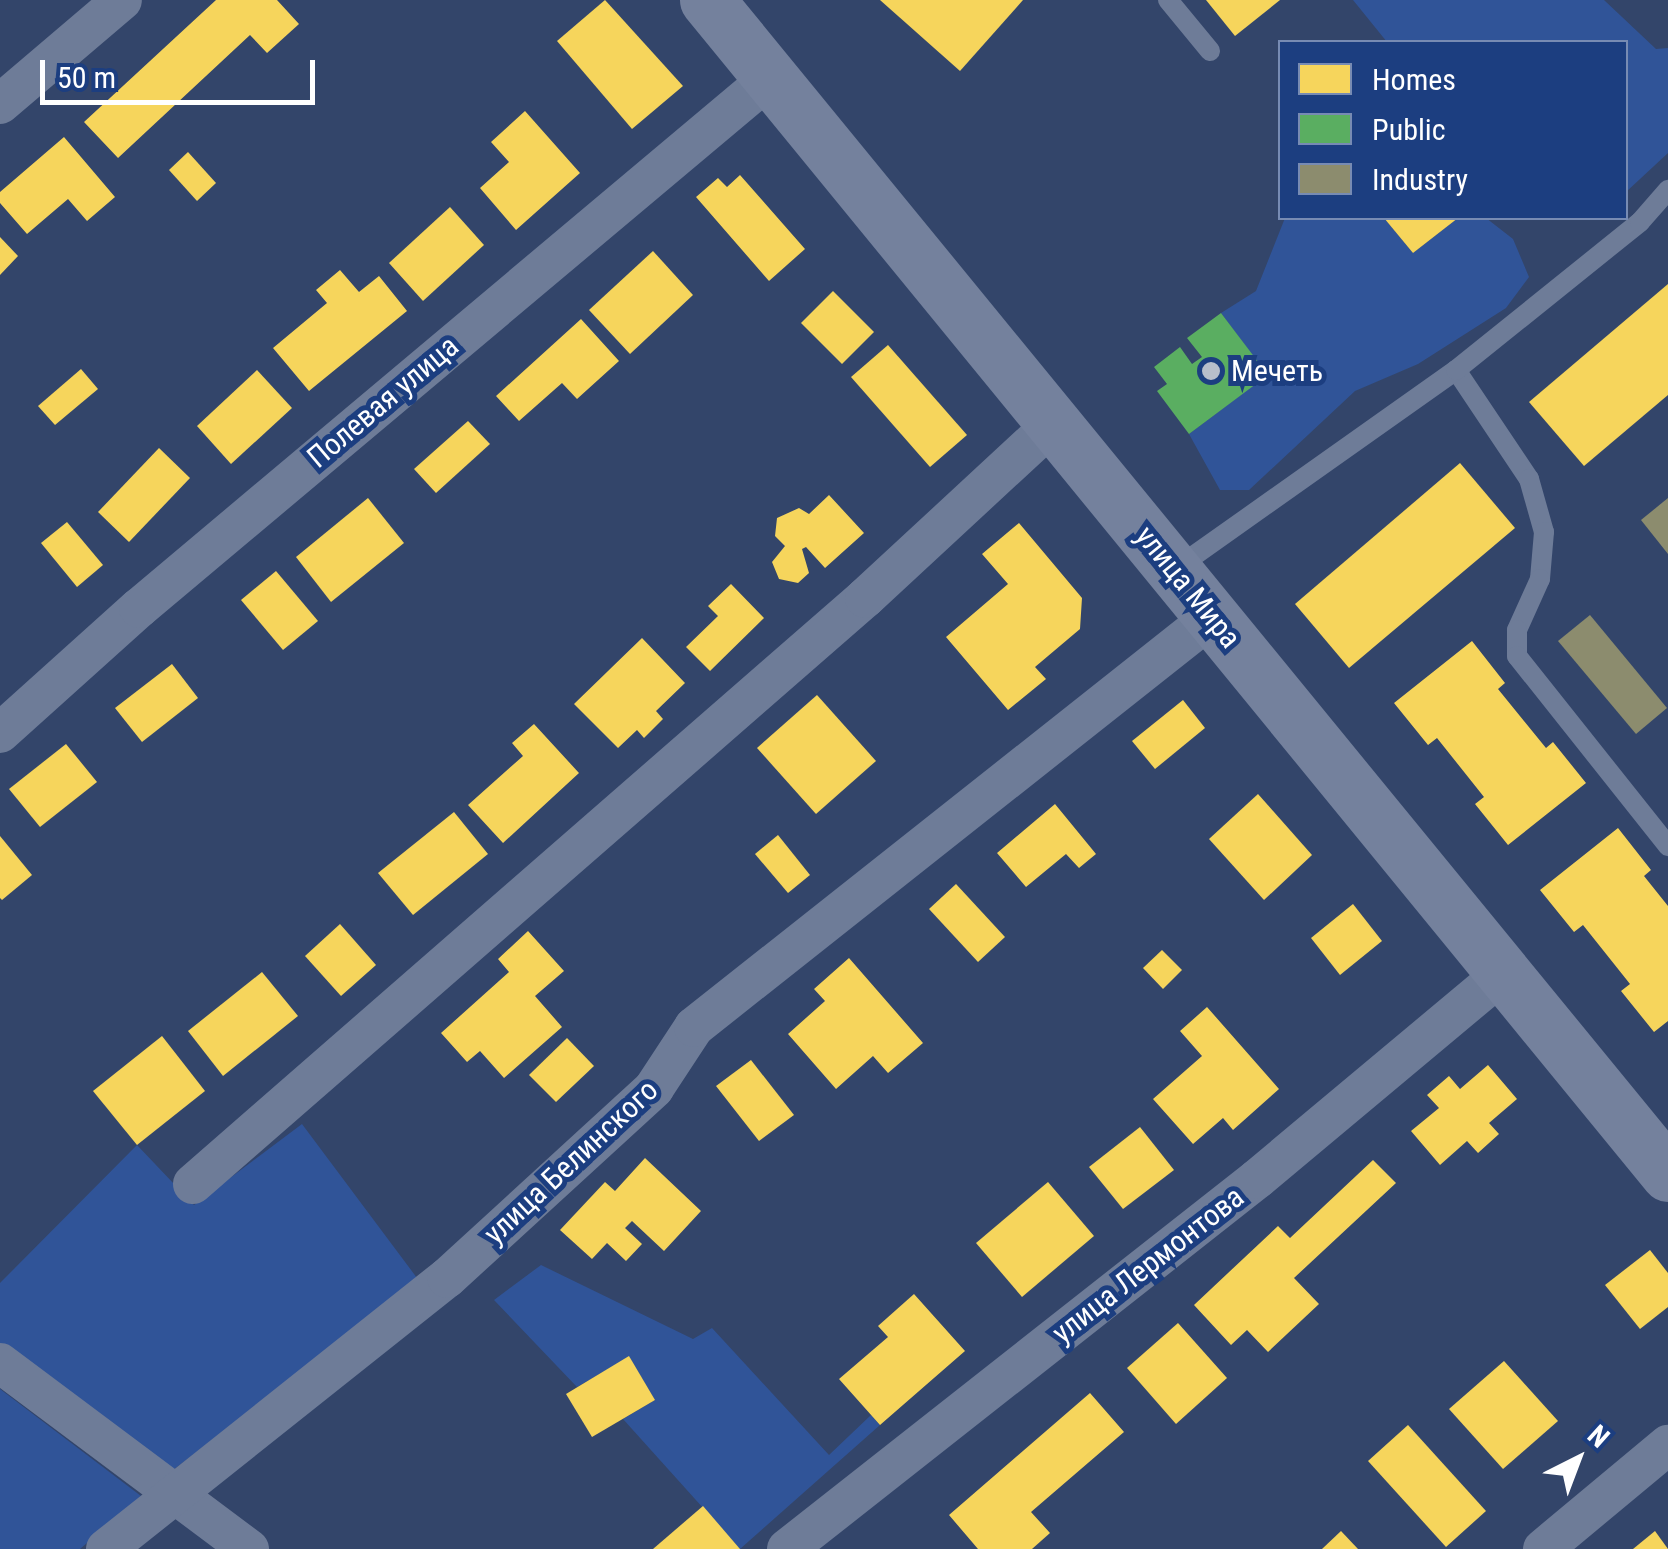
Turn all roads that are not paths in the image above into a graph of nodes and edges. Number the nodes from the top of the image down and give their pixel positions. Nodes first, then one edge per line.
1 (122, 0) edge
2 (707, 0) edge
3 (1168, 0) edge
4 (1210, 52) dead end
5 (770, 76) junction
6 (0, 104) edge
7 (1668, 190) edge
8 (1456, 370) junction
9 (1054, 424) junction
10 (1174, 570) junction
11 (1212, 617) junction
12 (0, 732) edge
13 (1668, 846) edge
14 (1503, 973) junction
15 (1668, 1174) edge
16 (194, 1184) dead end
17 (0, 1363) edge
18 (1668, 1444) edge
19 (175, 1490) junction
20 (106, 1549) edge
21 (249, 1549) edge
22 (787, 1549) edge
23 (1543, 1549) edge

1 - 6 street
2 - 5 street, улица Мира
3 - 4 lane
5 - 9 street, улица Мира
5 - 12 street, Полевая улица
7 - 8 lane
8 - 10 lane
8 - 13 lane
9 - 10 street, улица Мира
9 - 16 street
10 - 11 street, улица Мира
11 - 14 street, улица Мира
11 - 19 street, улица Белинского
14 - 15 street, улица Мира
14 - 22 street, улица Лермонтова
17 - 19 street
18 - 23 street
19 - 20 street, улица Белинского
19 - 21 street

